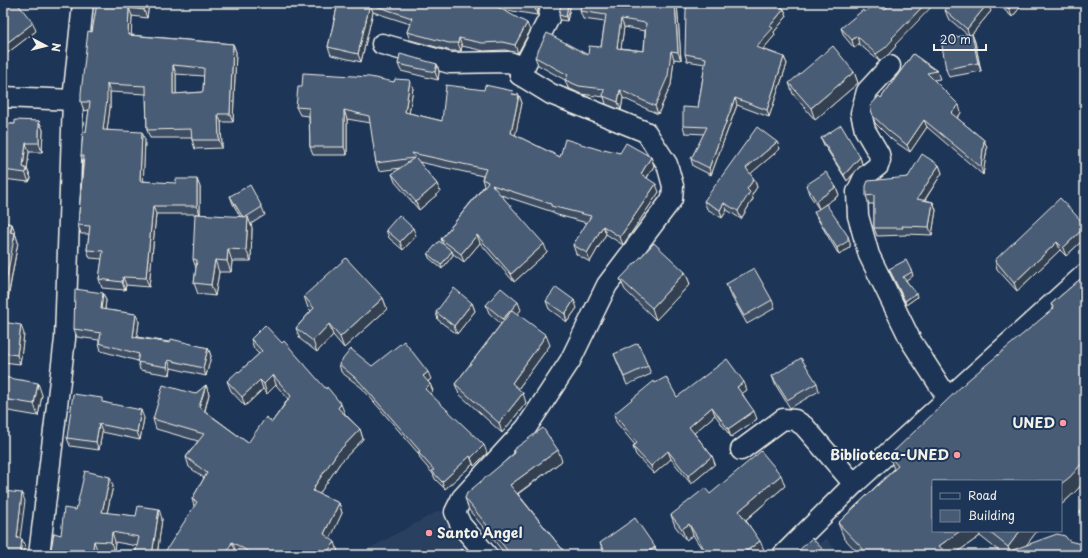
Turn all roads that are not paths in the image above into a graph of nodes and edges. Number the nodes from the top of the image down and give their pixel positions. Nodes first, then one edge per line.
1 (83, 3) edge
2 (551, 3) edge
3 (382, 44) dead end
4 (890, 66) dead end
5 (520, 75) junction
6 (3, 97) edge
7 (73, 100) junction
8 (1085, 274) edge
9 (949, 400) junction
10 (741, 450) dead end
11 (854, 484) junction
12 (39, 555) edge
13 (487, 555) edge
14 (783, 555) edge

1 - 7 street
2 - 5 street
3 - 5 street
4 - 9 street
5 - 13 street
6 - 7 street
7 - 12 street
8 - 9 street
9 - 11 street
10 - 11 street
11 - 14 street

